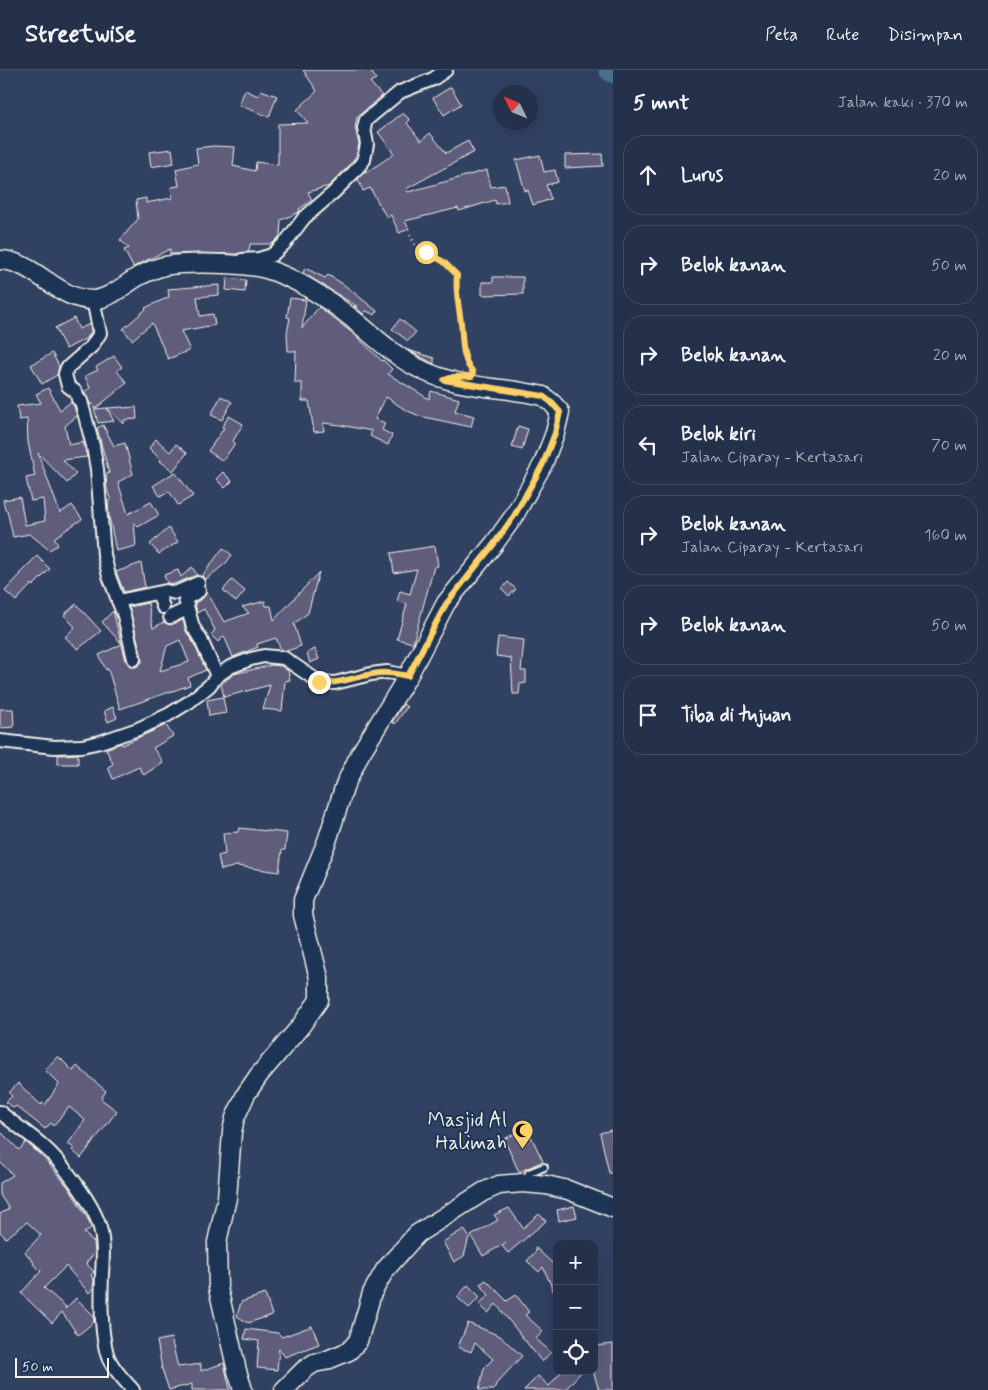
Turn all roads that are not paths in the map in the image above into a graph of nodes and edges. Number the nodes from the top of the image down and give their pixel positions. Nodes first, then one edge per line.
1 (446, 70) edge
2 (0, 260) edge
3 (228, 265) junction
4 (93, 300) junction
5 (158, 593) junction
6 (118, 601) junction
7 (188, 609) junction
8 (134, 659) dead end
9 (217, 676) junction
10 (408, 676) junction
11 (0, 741) edge
12 (0, 1112) edge
13 (544, 1167) dead end
14 (523, 1183) junction
15 (613, 1208) edge
16 (133, 1390) edge
17 (243, 1390) edge
18 (284, 1390) edge

1 - 3 street
2 - 4 main road
3 - 4 main road
3 - 10 main road
4 - 6 street
5 - 6 street
5 - 7 street
5 - 7 street
6 - 8 street
7 - 9 street
9 - 10 street
9 - 11 street
10 - 17 main road
12 - 16 street
13 - 14 lane
14 - 15 main road
14 - 18 main road

